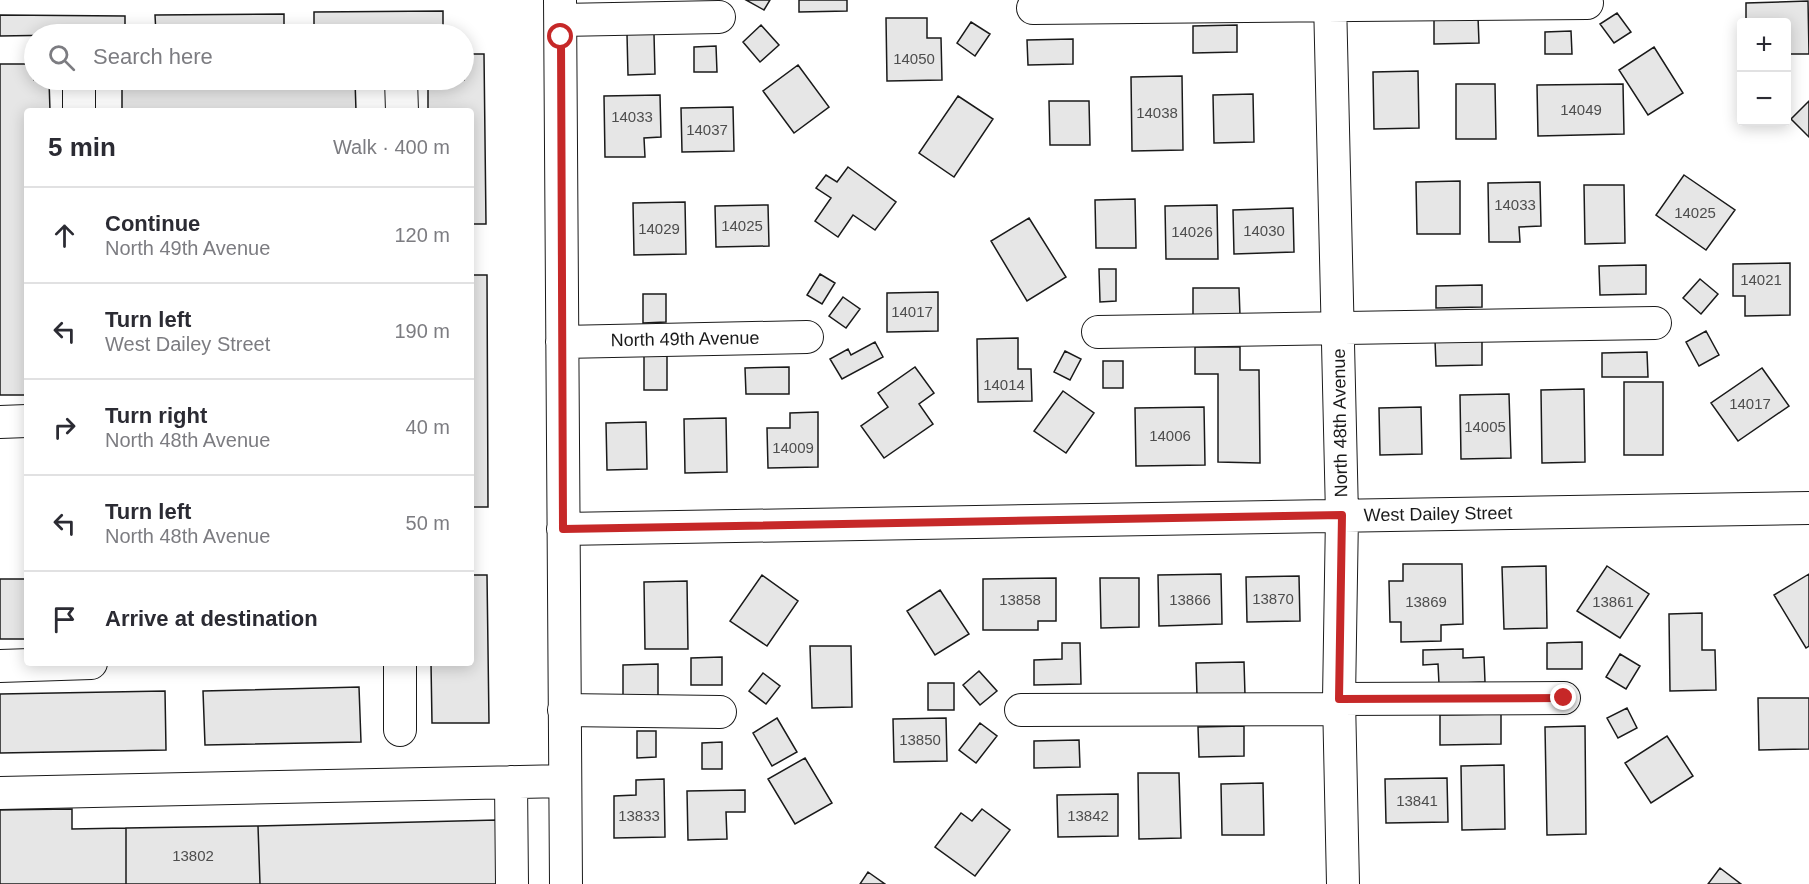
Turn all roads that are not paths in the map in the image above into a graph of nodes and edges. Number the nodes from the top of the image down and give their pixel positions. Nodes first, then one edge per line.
1 (1330, 2) edge
2 (1587, 3) dead end
3 (1033, 8) dead end
4 (561, 10) edge
5 (719, 17) dead end
6 (79, 90) edge
7 (401, 90) edge
8 (79, 108) edge
9 (402, 108) edge
10 (1655, 323) dead end
11 (1338, 327) junction
12 (1098, 332) dead end
13 (807, 337) dead end
14 (562, 342) junction
15 (24, 421) edge
16 (0, 422) edge
17 (1809, 508) edge
18 (1342, 515) junction
19 (563, 529) junction
20 (24, 665) edge
21 (0, 666) edge
22 (400, 666) edge
23 (1564, 698) dead end
24 (1339, 704) junction
25 (564, 710) junction
26 (1021, 710) dead end
27 (720, 712) dead end
28 (400, 730) dead end
29 (565, 781) junction
30 (511, 782) junction
31 (0, 793) edge
32 (512, 884) edge
33 (566, 884) edge
34 (1343, 884) edge

1 - 2 street
1 - 3 street
1 - 11 street, North 48th Avenue
4 - 5 street
4 - 14 street
6 - 8 street
7 - 9 street
10 - 11 street, North 48th Avenue
11 - 12 street, North 48th Avenue
11 - 18 street, North 48th Avenue
13 - 14 street, North 49th Avenue
14 - 19 street
15 - 16 street
17 - 18 street, West Dailey Street
18 - 19 street, West Dailey Street
18 - 24 street, North 48th Avenue
19 - 25 street
20 - 21 street
22 - 28 street
23 - 24 street
24 - 26 street
24 - 34 street, North 48th Avenue
25 - 27 street
25 - 29 street
29 - 30 street
29 - 33 street
30 - 31 street
30 - 32 street

